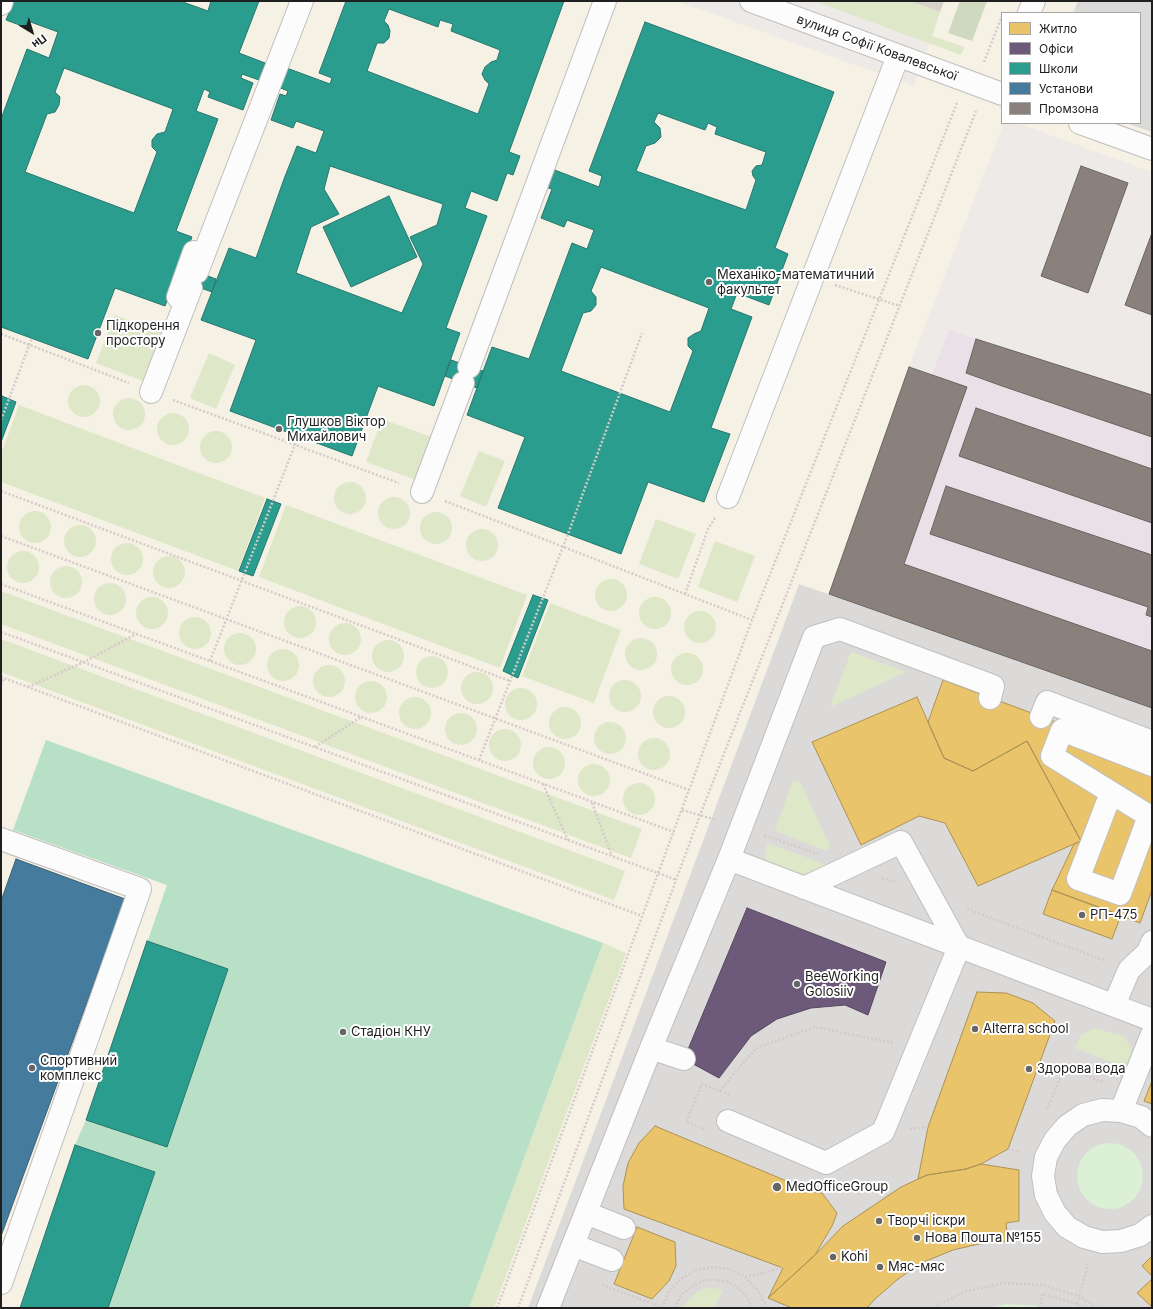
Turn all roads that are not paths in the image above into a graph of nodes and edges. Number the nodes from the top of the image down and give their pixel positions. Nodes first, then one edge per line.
1 (302, 1) edge
2 (605, 1) edge
3 (751, 1) edge
4 (1034, 1) edge
5 (1029, 12) edge
6 (898, 56) junction
7 (994, 87) edge
8 (241, 123) dead end
9 (1083, 124) edge
10 (1152, 149) edge
11 (192, 285) junction
12 (151, 392) road end
13 (422, 492) road end
14 (728, 497) road end
15 (990, 698) dead end
16 (1042, 717) dead end
17 (1152, 742) edge
18 (1152, 765) edge
19 (1111, 793) dead end
20 (1, 839) edge
21 (729, 859) junction
22 (804, 888) junction
23 (1152, 942) edge
24 (959, 947) junction
25 (1114, 1005) junction
26 (1152, 1020) edge
27 (1152, 1034) edge
28 (651, 1048) junction
29 (684, 1060) dead end
30 (1121, 1111) junction
31 (728, 1121) dead end
32 (1152, 1126) edge
33 (586, 1213) junction
34 (1152, 1226) edge
35 (624, 1228) dead end
36 (573, 1245) junction
37 (612, 1260) dead end
38 (1, 1283) edge
39 (548, 1308) edge

1 - 11 street
2 - 13 street
3 - 6 street, вулиця Софії Ковалевської
4 - 5 street
6 - 7 street, вулиця Софії Ковалевської
6 - 14 street
8 - 11 street
9 - 10 street
11 - 12 street
15 - 21 street
16 - 17 street
18 - 19 street
20 - 38 street
21 - 22 street
21 - 28 street
22 - 24 street
22 - 24 street
23 - 25 street
24 - 25 street
24 - 31 street
25 - 26 street
27 - 30 street
28 - 29 street
28 - 33 street
30 - 32 street
30 - 34 street
33 - 35 street
33 - 36 street
36 - 37 street
36 - 39 street

